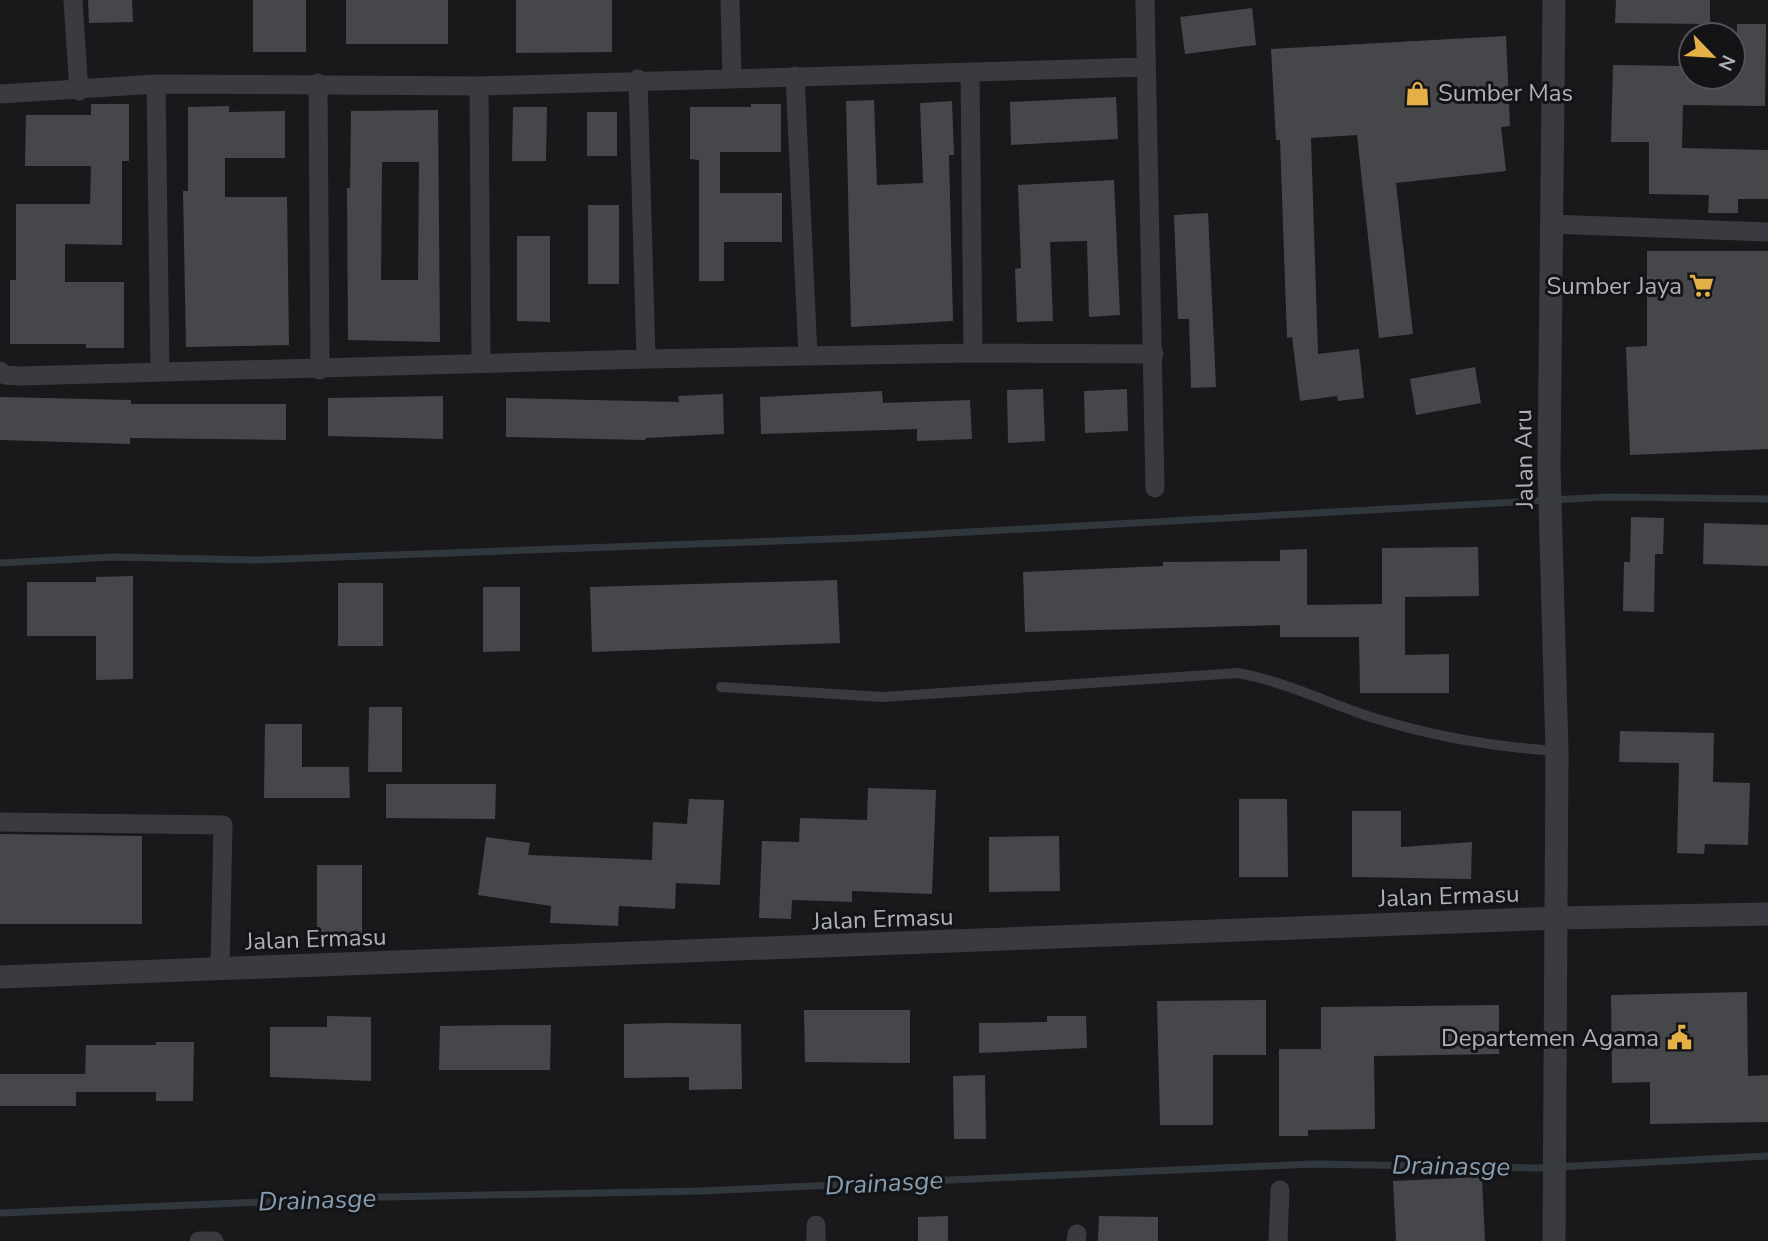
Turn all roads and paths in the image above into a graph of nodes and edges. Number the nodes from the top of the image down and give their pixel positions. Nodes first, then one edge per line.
1 (73, 0) edge
2 (730, 0) edge
3 (1145, 0) edge
4 (1554, 0) edge
5 (1146, 67) junction
6 (970, 72) junction
7 (795, 76) junction
8 (732, 77) junction
9 (638, 79) junction
10 (318, 83) junction
11 (156, 84) junction
12 (479, 86) junction
13 (79, 91) junction
14 (0, 94) edge
15 (1550, 224) junction
16 (1768, 232) edge
17 (973, 353) junction
18 (1154, 354) junction
19 (808, 356) junction
20 (646, 359) junction
21 (481, 363) junction
22 (320, 370) junction
23 (0, 371) edge
24 (160, 372) junction
25 (1154, 488) dead end
26 (721, 687) dead end
27 (1557, 751) junction
28 (0, 822) edge
29 (1768, 914) edge
30 (1558, 918) junction
31 (220, 969) junction
32 (0, 977) edge
33 (1280, 1190) dead end
34 (199, 1241) edge
35 (214, 1241) edge
36 (1278, 1241) edge
37 (1554, 1241) edge

1 - 13 street
2 - 8 street
3 - 5 street
4 - 15 street, Jalan Aru
5 - 6 street
5 - 18 street
6 - 7 street
6 - 17 street
7 - 8 street
7 - 19 street
8 - 9 street
9 - 12 street
9 - 20 street
10 - 11 street
10 - 12 street
10 - 22 street
11 - 13 street
11 - 24 street
12 - 21 street
13 - 14 street
15 - 16 street
15 - 27 street, Jalan Aru
17 - 18 street
17 - 19 street
18 - 25 street
19 - 20 street
20 - 21 street
21 - 22 street
22 - 24 street
23 - 24 street
26 - 27 lane
27 - 30 street, Jalan Aru
28 - 31 street
29 - 30 street, Jalan Ermasu
30 - 31 street, Jalan Ermasu
30 - 37 street, Jalan Aru
31 - 32 street, Jalan Ermasu
33 - 36 street
34 - 35 street

